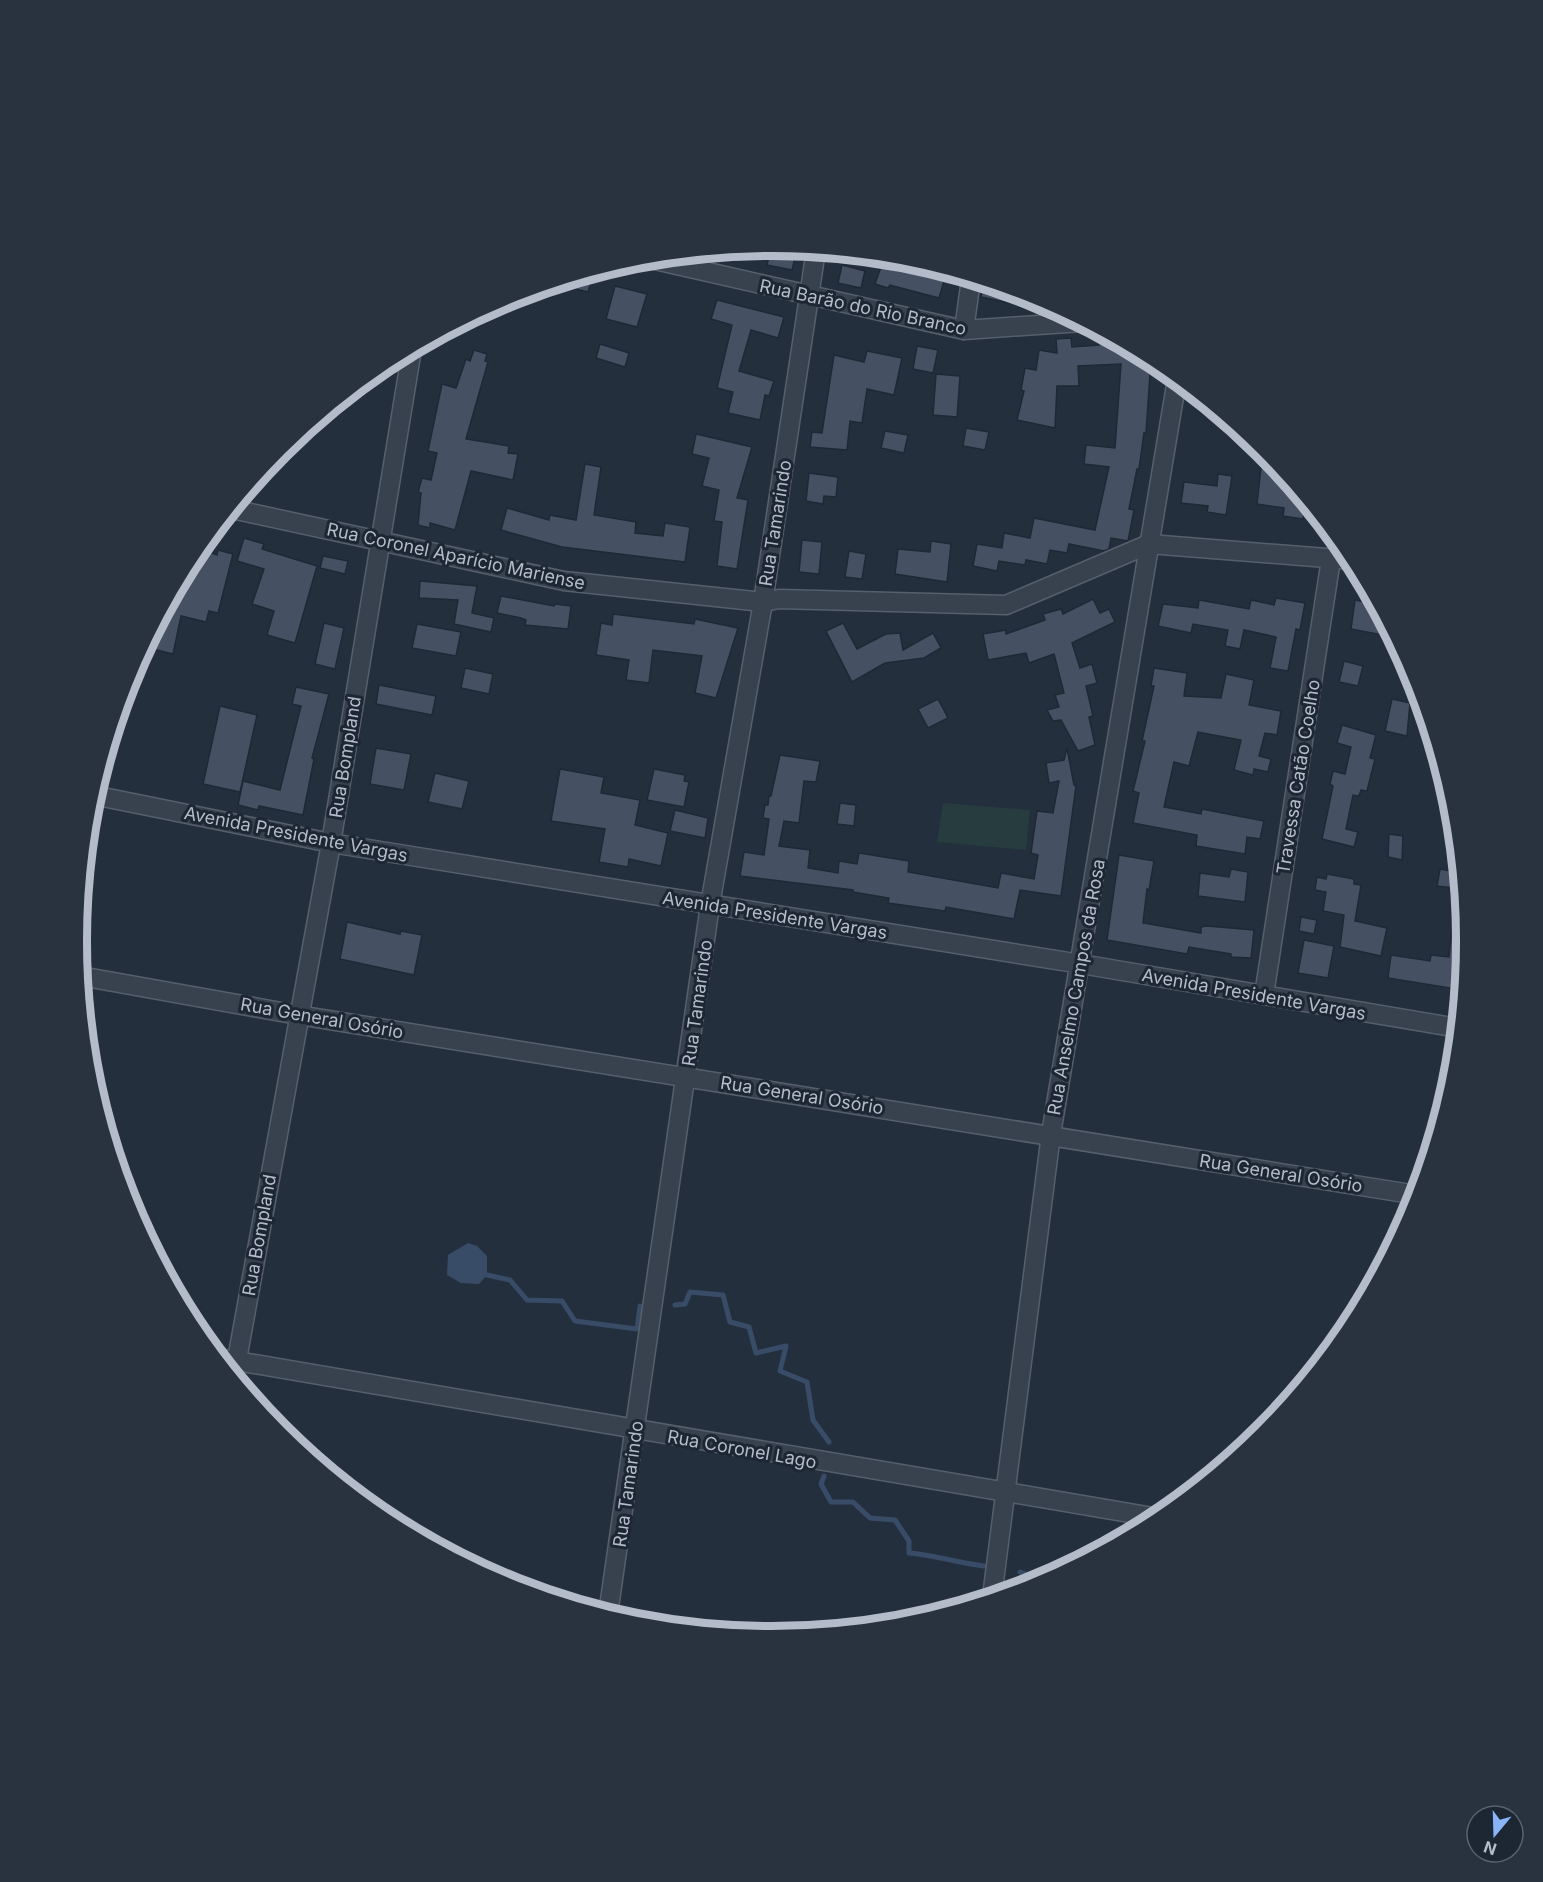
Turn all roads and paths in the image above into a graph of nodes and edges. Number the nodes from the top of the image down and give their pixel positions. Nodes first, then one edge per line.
1 (815, 258) edge
2 (671, 264) edge
3 (970, 286) edge
4 (809, 297) junction
5 (1065, 323) edge
6 (964, 330) junction
7 (410, 360) edge
8 (1175, 389) edge
9 (239, 511) edge
10 (379, 541) junction
11 (1149, 544) junction
12 (1331, 559) junction
13 (1340, 559) edge
14 (763, 602) junction
15 (102, 797) edge
16 (331, 843) junction
17 (710, 905) junction
18 (1081, 964) junction
19 (88, 977) edge
20 (1264, 996) junction
21 (298, 1015) junction
22 (1450, 1027) edge
23 (686, 1077) junction
24 (1051, 1134) junction
25 (1408, 1193) edge
26 (231, 1361) edge
27 (235, 1366) edge
28 (635, 1431) junction
29 (1006, 1494) junction
30 (1143, 1516) edge
31 (993, 1589) edge
32 (610, 1606) edge

1 - 4 street, Rua Tamarindo
2 - 4 street, Rua Barão do Rio Branco
3 - 6 street
4 - 6 street, Rua Barão do Rio Branco
4 - 14 street, Rua Tamarindo
5 - 6 street, Rua Barão do Rio Branco
7 - 10 street, Rua Bompland
8 - 11 street, Rua Anselmo Campos da Rosa
9 - 10 street, Rua Coronel Aparício Mariense
10 - 14 street, Rua Coronel Aparício Mariense
10 - 16 street, Rua Bompland
11 - 12 street, Rua Coronel Aparício Mariense
11 - 14 street, Rua Coronel Aparício Mariense
11 - 18 street, Rua Anselmo Campos da Rosa
12 - 13 street, Rua Coronel Aparício Mariense
12 - 20 street, Travessa Catão Coelho
14 - 17 street, Rua Tamarindo
15 - 16 street, Avenida Presidente Vargas
16 - 17 street, Avenida Presidente Vargas
16 - 21 street, Rua Bompland
17 - 18 street, Avenida Presidente Vargas
17 - 23 street, Rua Tamarindo
18 - 20 street, Avenida Presidente Vargas
18 - 24 street, Rua Anselmo Campos da Rosa
19 - 21 street, Rua General Osório
20 - 22 street, Avenida Presidente Vargas
21 - 23 street, Rua General Osório
21 - 26 street, Rua Bompland
23 - 24 street, Rua General Osório
23 - 28 street, Rua Tamarindo
24 - 25 street, Rua General Osório
24 - 29 street, Rua Anselmo Campos da Rosa
27 - 28 street, Rua Coronel Lago
28 - 29 street, Rua Coronel Lago
28 - 32 street, Rua Tamarindo
29 - 30 street, Rua Coronel Lago
29 - 31 street, Rua Anselmo Campos da Rosa

